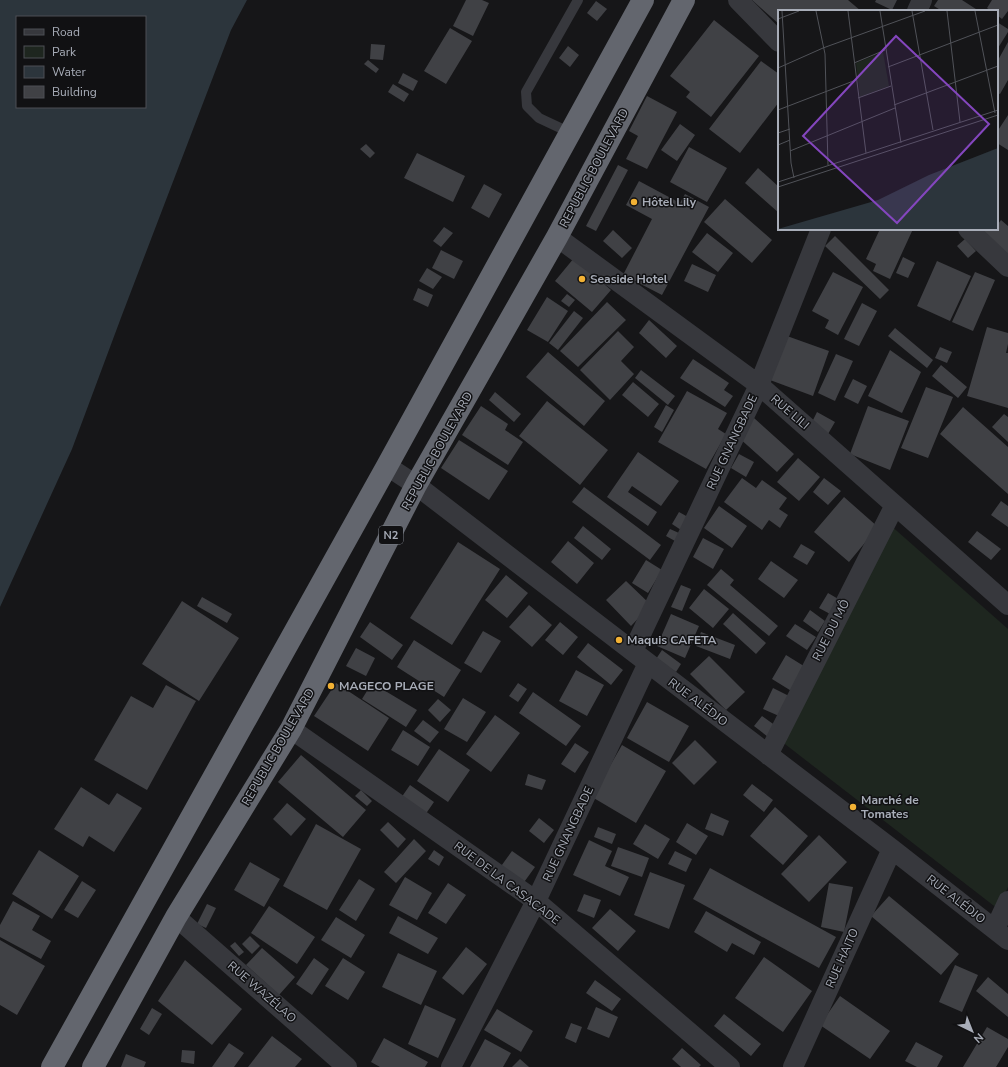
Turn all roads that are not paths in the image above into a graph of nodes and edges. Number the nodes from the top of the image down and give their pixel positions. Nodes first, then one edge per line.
1 (578, 0) edge
2 (643, 0) edge
3 (684, 0) edge
4 (738, 0) edge
5 (922, 0) edge
6 (917, 10) edge
7 (778, 41) edge
8 (571, 133) junction
9 (821, 230) edge
10 (969, 230) edge
11 (557, 237) junction
12 (1008, 267) edge
13 (759, 386) junction
14 (387, 466) junction
15 (416, 485) junction
16 (895, 505) junction
17 (1007, 602) edge
18 (640, 657) junction
19 (291, 729) junction
20 (768, 755) junction
21 (892, 849) junction
22 (536, 901) junction
23 (1008, 901) edge
24 (176, 918) junction
25 (1002, 935) edge
26 (52, 1067) edge
27 (93, 1067) edge
28 (347, 1067) edge
29 (451, 1067) edge
30 (730, 1067) edge
31 (793, 1067) edge

1 - 8 lane
2 - 8 highway
3 - 11 highway, REPUBLIC BOULEVARD / N2
4 - 7 street
5 - 6 street
8 - 14 highway
9 - 13 street, RUE GNANGBADE
10 - 12 street
11 - 13 street, RUE LILI
11 - 15 highway, REPUBLIC BOULEVARD / N2
13 - 16 street, RUE LILI
13 - 18 street, RUE GNANGBADE
14 - 15 street, RUE ALÉDJO
14 - 26 highway
15 - 18 street, RUE ALÉDJO
15 - 19 highway, REPUBLIC BOULEVARD / N2
16 - 17 street, RUE LILI
16 - 20 street, RUE DU MÔ
18 - 20 street, RUE ALÉDJO
18 - 22 street, RUE GNANGBADE
19 - 22 street, RUE DE LA CASACADE
19 - 24 highway, REPUBLIC BOULEVARD / N2
20 - 21 street, RUE ALÉDJO
21 - 25 street, RUE ALÉDJO
21 - 31 street, RUE HAITO
22 - 29 street, RUE GNANGBADE
22 - 30 street, RUE DE LA CASACADE
23 - 25 street
24 - 27 highway, REPUBLIC BOULEVARD / N2
24 - 28 street, RUE WAZÉLAO

